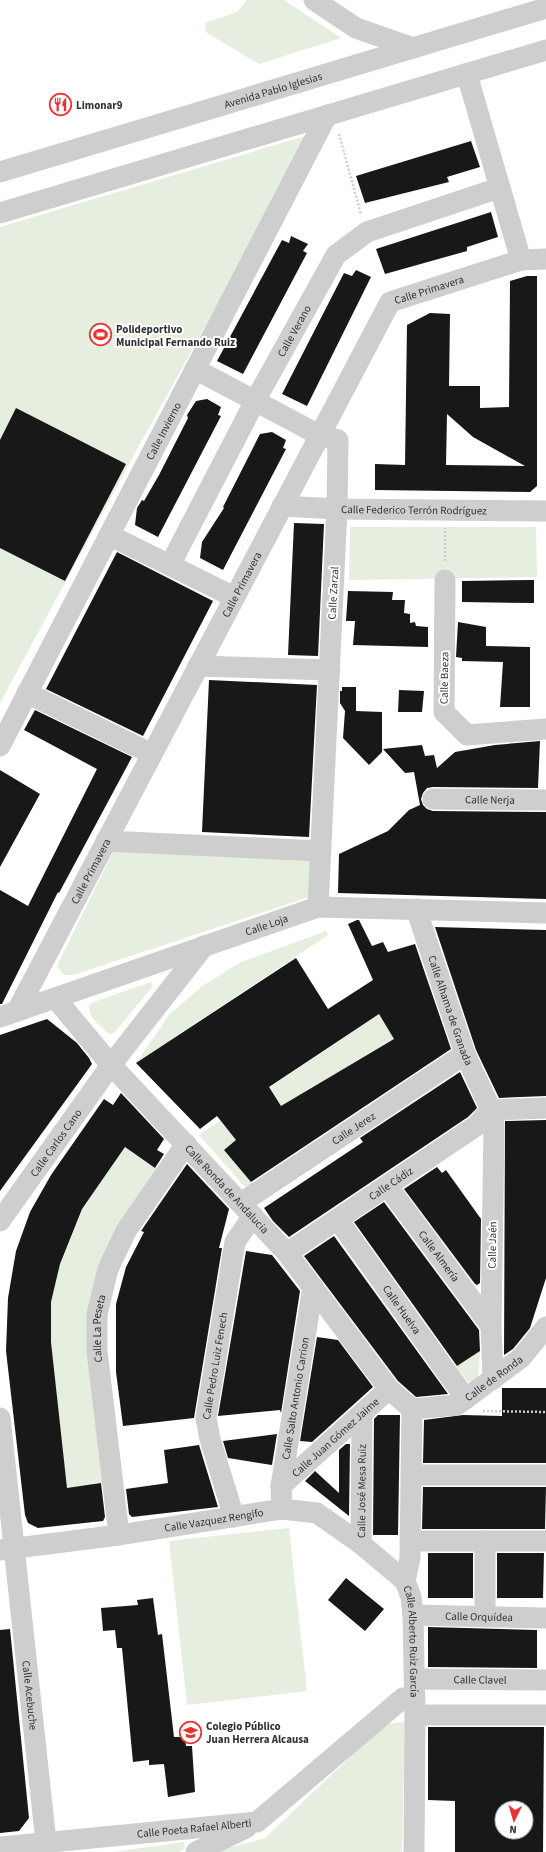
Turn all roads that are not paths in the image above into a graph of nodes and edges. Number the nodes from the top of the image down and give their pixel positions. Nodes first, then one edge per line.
1 (314, 0) edge
2 (546, 8) edge
3 (356, 28) junction
4 (414, 48) junction
5 (546, 50) edge
6 (354, 66) junction
7 (465, 74) junction
8 (330, 114) junction
9 (0, 172) edge
10 (499, 188) junction
11 (0, 213) edge
12 (546, 259) edge
13 (521, 260) junction
14 (195, 369) junction
15 (255, 401) junction
16 (319, 435) junction
17 (282, 506) junction
18 (338, 509) junction
19 (546, 510) edge
20 (109, 535) junction
21 (170, 565) junction
22 (445, 580) road end
23 (234, 597) junction
24 (198, 666) junction
25 (330, 670) junction
26 (28, 693) junction
27 (546, 728) edge
28 (0, 746) edge
29 (152, 754) junction
30 (433, 799) dead end
31 (546, 800) edge
32 (106, 841) junction
33 (321, 851) junction
34 (318, 906) junction
35 (416, 909) junction
36 (546, 913) edge
37 (204, 946) junction
38 (55, 998) junction
39 (9, 1014) edge
40 (465, 1054) junction
41 (111, 1065) junction
42 (546, 1108) edge
43 (490, 1110) junction
44 (186, 1144) junction
45 (388, 1186) junction
46 (247, 1210) junction
47 (338, 1220) junction
48 (0, 1221) edge
49 (287, 1253) junction
50 (313, 1287) junction
51 (491, 1326) junction
52 (546, 1327) edge
53 (492, 1379) junction
54 (389, 1389) junction
55 (466, 1399) junction
56 (412, 1409) junction
57 (362, 1414) junction
58 (0, 1418) edge
59 (411, 1475) junction
60 (546, 1475) edge
61 (281, 1486) junction
62 (282, 1509) junction
63 (234, 1517) junction
64 (119, 1535) junction
65 (410, 1541) junction
66 (485, 1541) junction
67 (546, 1541) edge
68 (361, 1544) junction
69 (7, 1549) edge
70 (406, 1581) junction
71 (413, 1615) junction
72 (485, 1616) junction
73 (546, 1618) edge
74 (546, 1680) edge
75 (414, 1697) junction
76 (546, 1715) edge
77 (257, 1822) junction
78 (46, 1842) junction
79 (0, 1848) edge
80 (196, 1852) edge
81 (414, 1852) edge

1 - 3 street
2 - 4 street, Avenida Pablo Iglesias
3 - 4 street
3 - 6 street
4 - 6 street, Avenida Pablo Iglesias
5 - 7 street
6 - 9 street, Avenida Pablo Iglesias
7 - 8 street
7 - 10 street
8 - 11 street
8 - 14 street, Calle Invierno
10 - 13 street
10 - 15 street, Calle Verano
12 - 13 street, Calle Primavera
13 - 16 street, Calle Primavera
14 - 15 street, Calle Zarzal
14 - 20 street, Calle Invierno
15 - 16 street, Calle Zarzal
15 - 21 street, Calle Verano
16 - 17 street, Calle Primavera
16 - 18 street, Calle Zarzal
17 - 18 street, Calle Federico Terrón Rodríguez
17 - 23 street, Calle Primavera
18 - 19 street, Calle Federico Terrón Rodríguez
18 - 25 street, Calle Zarzal
20 - 21 street
20 - 26 street, Calle Invierno
21 - 23 street
22 - 27 street, Calle Baeza
23 - 24 street, Calle Primavera
24 - 25 street
24 - 29 street, Calle Primavera
25 - 33 street, Calle Zarzal
26 - 28 street, Calle Invierno
26 - 29 street
29 - 32 street, Calle Primavera
30 - 31 street, Calle Nerja
32 - 33 street
32 - 39 street, Calle Primavera
33 - 34 street, Calle Zarzal
34 - 35 street, Calle Loja
34 - 37 street, Calle Loja
35 - 36 street, Calle Loja
35 - 40 street, Calle Alhama de Granada
37 - 38 street, Calle Loja
37 - 41 street, Calle Carlos Cano
38 - 39 street, Calle Loja
38 - 41 street, Calle Ronda de Andalucia
40 - 43 street, Calle Alhama de Granada
40 - 46 street, Calle Jerez
41 - 44 street, Calle Ronda de Andalucia
41 - 48 street, Calle Carlos Cano
42 - 43 street
43 - 45 street, Calle Cádiz
43 - 51 street, Calle Jaén
44 - 46 street, Calle Ronda de Andalucia
44 - 64 street, Calle La Peseta
45 - 47 street, Calle Cádiz
45 - 51 street, Calle Almería
46 - 49 street, Calle Ronda de Andalucia
46 - 63 street, Calle Pedro Luiz Fenech
47 - 49 street, Calle Cádiz
47 - 55 street, Calle Huelva
49 - 50 street, Calle Ronda de Andalucia
50 - 54 street, Calle Ronda de Andalucia
50 - 61 street, Calle Salto Antonio Carrion
51 - 53 street, Calle Jaén
52 - 53 street, Calle de Ronda
53 - 55 street, Calle de Ronda
54 - 56 street
54 - 57 street, Calle Juan Gómez Jaime
55 - 56 street, Calle de Ronda
56 - 59 street, Calle Alberto Ruiz García
57 - 61 street, Calle Juan Gómez Jaime
57 - 68 street, Calle José Mesa Ruiz
58 - 69 street
59 - 60 street
59 - 65 street, Calle Alberto Ruiz García
61 - 62 street, Calle Salto Antonio Carrion
62 - 63 street, Calle Vazquez Rengifo
62 - 68 street, Calle Vazquez Rengifo
63 - 64 street, Calle Vazquez Rengifo
64 - 69 street, Calle Vazquez Rengifo
65 - 66 street
65 - 70 street, Calle Alberto Ruiz García
66 - 67 street
66 - 72 street
68 - 70 street, Calle Vazquez Rengifo
69 - 78 street, Calle Acebuche
70 - 71 street, Calle Alberto Ruiz García
71 - 72 street, Calle Orquídea
71 - 75 street, Calle Alberto Ruiz García
72 - 73 street, Calle Orquídea
74 - 75 street, Calle Clavel
75 - 76 street
75 - 77 street, Calle Poeta Rafael Alberti
75 - 81 street, Calle Alberto Ruiz García
77 - 78 street, Calle Poeta Rafael Alberti
77 - 80 street
78 - 79 street, Calle Poeta Rafael Alberti

